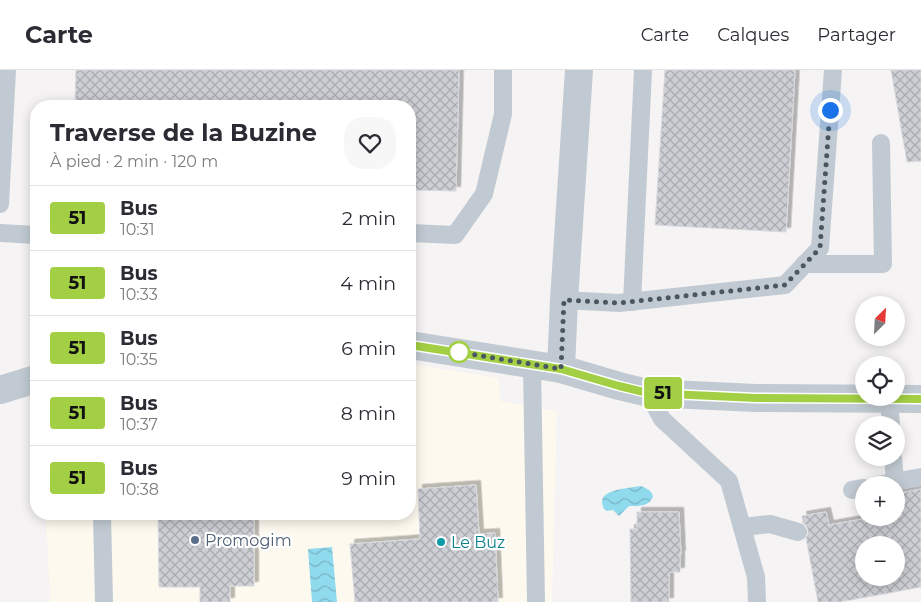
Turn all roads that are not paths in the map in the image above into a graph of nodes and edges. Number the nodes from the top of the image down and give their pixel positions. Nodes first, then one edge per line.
1 (7, 70) edge
2 (503, 70) edge
3 (579, 70) edge
4 (643, 70) edge
5 (833, 70) edge
6 (881, 144) dead end
7 (0, 204) edge
8 (416, 232) edge
9 (0, 233) edge
10 (30, 235) edge
11 (804, 264) junction
12 (564, 300) junction
13 (632, 302) junction
14 (416, 346) edge
15 (532, 365) junction
16 (561, 369) junction
17 (30, 381) edge
18 (0, 390) edge
19 (648, 393) junction
20 (921, 399) edge
21 (890, 412) edge
22 (921, 476) edge
23 (905, 479) edge
24 (102, 520) edge
25 (742, 527) junction
26 (798, 532) dead end
27 (104, 602) edge
28 (536, 602) edge
29 (757, 602) edge

1 - 7 lane
2 - 8 lane
3 - 12 street
4 - 13 lane
5 - 11 lane
6 - 11 lane
9 - 10 lane
11 - 13 lane
12 - 13 lane
12 - 16 street
14 - 15 street
15 - 16 street
15 - 28 lane
16 - 19 street
17 - 18 street
19 - 21 street
19 - 25 lane
20 - 21 street
22 - 23 lane
24 - 27 lane
25 - 26 lane
25 - 29 lane

